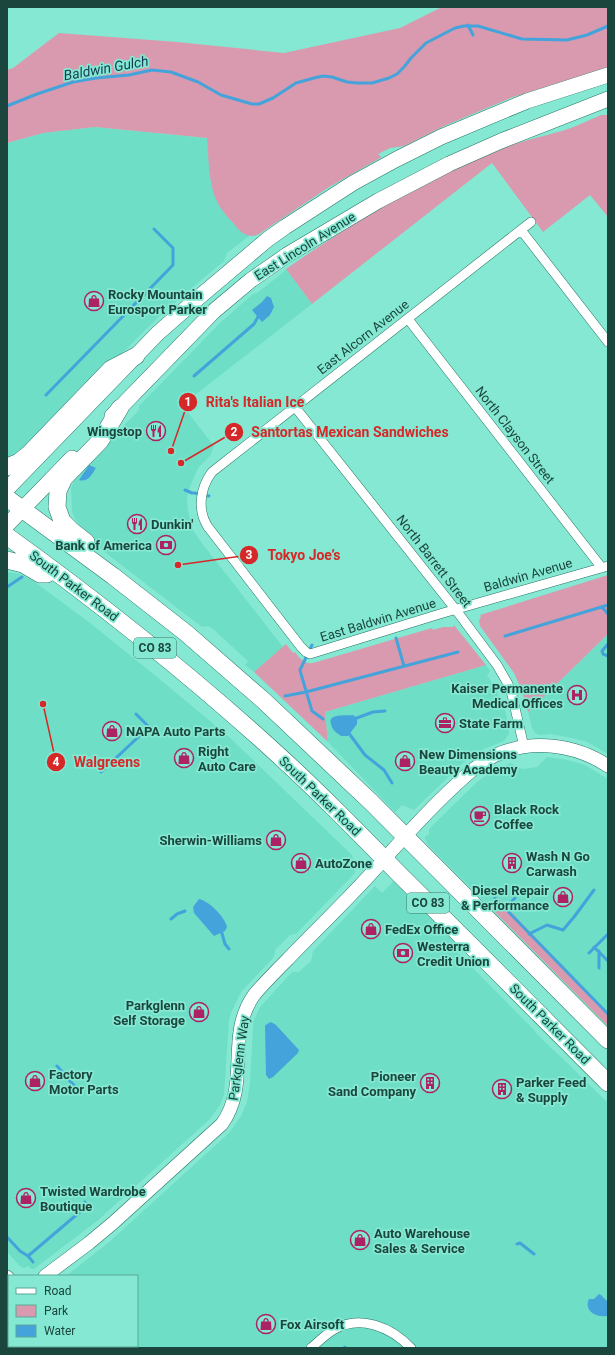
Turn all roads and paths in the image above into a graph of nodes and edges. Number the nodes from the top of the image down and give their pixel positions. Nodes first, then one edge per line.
1 (608, 75) edge
2 (607, 101) edge
3 (531, 222) dead end
4 (521, 230) junction
5 (408, 319) junction
6 (608, 342) edge
7 (136, 356) junction
8 (295, 407) junction
9 (120, 408) junction
10 (7, 467) edge
11 (7, 489) edge
12 (7, 498) edge
13 (22, 509) junction
14 (7, 524) edge
15 (7, 536) edge
16 (7, 560) edge
17 (605, 567) edge
18 (60, 574) junction
19 (456, 610) junction
20 (186, 634) junction
21 (308, 654) joint
22 (524, 747) junction
23 (608, 766) edge
24 (404, 836) junction
25 (384, 859) junction
26 (608, 1040) edge
27 (608, 1083) edge
28 (46, 1275) edge
29 (311, 1348) edge
30 (411, 1348) edge

1 - 7 main road, East Lincoln Avenue
2 - 9 main road, East Lincoln Avenue
3 - 4 street, East Alcorn Avenue
4 - 5 street, East Alcorn Avenue
4 - 6 street
5 - 8 street, East Alcorn Avenue
5 - 17 street, North Clayson Street
7 - 10 highway
7 - 11 main road, East Lincoln Avenue
8 - 19 street, North Barrett Street
8 - 21 street, East Alcorn Avenue
9 - 13 main road, East Lincoln Avenue
9 - 20 highway
12 - 13 highway, CO 83
13 - 14 main road, East Lincoln Avenue
13 - 20 highway, CO 83
15 - 18 highway, South Parker Road / CO 83
16 - 18 highway
17 - 19 street, Baldwin Avenue
18 - 25 highway, South Parker Road / CO 83
19 - 21 street, East Baldwin Avenue
19 - 22 street, North Barrett Street
20 - 24 highway, CO 83
22 - 23 street, Parkglenn Way
22 - 24 street, Parkglenn Way
24 - 25 street, Parkglenn Way
24 - 26 highway, CO 83
25 - 27 highway, South Parker Road / CO 83
25 - 28 street, Parkglenn Way
29 - 30 street

